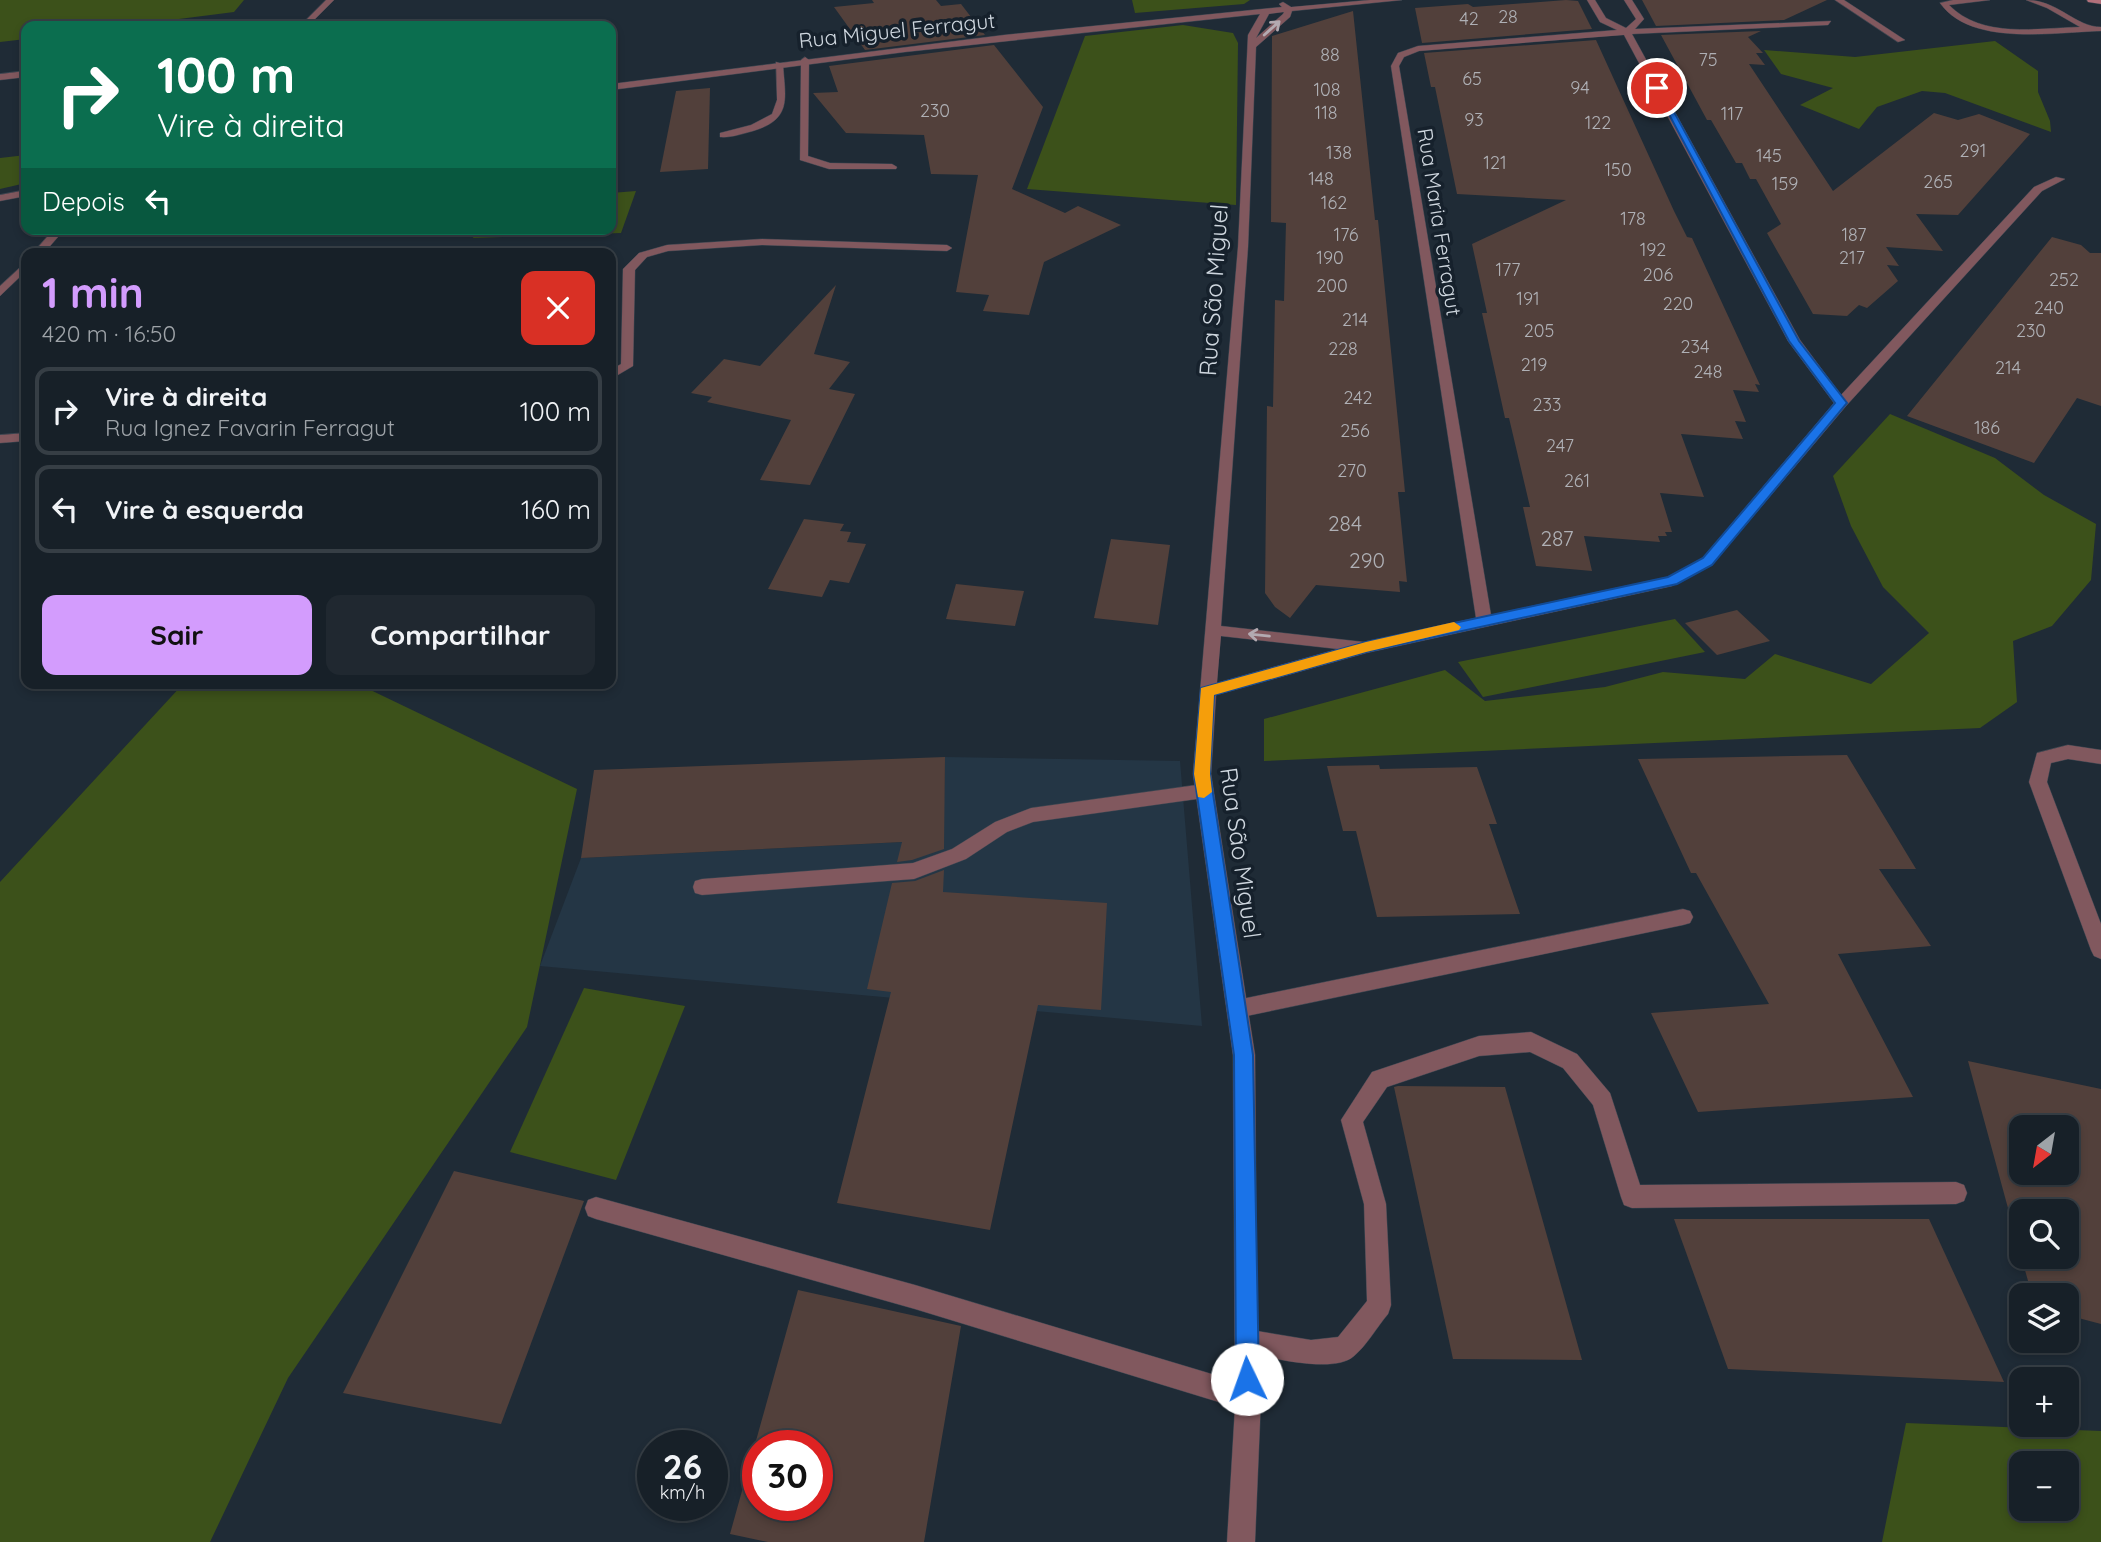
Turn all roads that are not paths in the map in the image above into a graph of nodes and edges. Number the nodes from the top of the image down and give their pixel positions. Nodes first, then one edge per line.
1 (330, 0) edge
2 (1278, 0) edge
3 (1398, 0) edge
4 (1591, 0) edge
5 (1628, 0) edge
6 (1839, 0) edge
7 (1986, 0) edge
8 (2030, 0) edge
9 (2091, 0) edge
10 (2101, 2) edge
11 (1289, 9) junction
12 (1266, 11) junction
13 (309, 21) edge
14 (1178, 21) junction
15 (1828, 23) dead end
16 (1236, 26) dead end
17 (2089, 29) junction
18 (2101, 29) edge
19 (1628, 32) junction
20 (1249, 38) junction
21 (1901, 40) dead end
22 (805, 61) junction
23 (779, 64) junction
24 (21, 75) edge
25 (0, 77) edge
26 (616, 86) edge
27 (723, 135) dead end
28 (891, 167) dead end
29 (2060, 179) dead end
30 (21, 194) edge
31 (0, 198) edge
32 (54, 235) edge
33 (43, 248) edge
34 (947, 248) dead end
35 (21, 270) edge
36 (0, 293) edge
37 (616, 372) edge
38 (1841, 403) junction
39 (21, 438) edge
40 (0, 439) edge
41 (1484, 620) junction
42 (1212, 630) junction
43 (1366, 647) junction
44 (1207, 692) junction
45 (2101, 757) edge
46 (1204, 791) junction
47 (702, 887) dead end
48 (1683, 917) dead end
49 (2101, 950) edge
50 (1237, 1009) junction
51 (1956, 1193) dead end
52 (596, 1208) dead end
53 (1245, 1341) junction
54 (1248, 1398) junction
55 (1241, 1542) edge

1 - 13 street
2 - 11 street
3 - 11 street, Rua Miguel Ferragut
4 - 19 street
5 - 19 street
6 - 21 street
7 - 17 street
8 - 17 street
9 - 10 main road
11 - 12 street, Rua Miguel Ferragut
20 -> 11 street
12 - 14 street, Rua Miguel Ferragut
12 - 20 street, Rua São Miguel
14 - 16 street
14 - 22 street, Rua Miguel Ferragut
15 - 19 street, Rua Maria Ferragut
17 - 18 street
19 - 38 street
19 - 41 street, Rua Maria Ferragut
20 - 42 street, Rua São Miguel
22 - 23 street, Rua Miguel Ferragut
22 - 28 street
23 - 26 street, Rua Miguel Ferragut
23 - 27 street
24 - 25 street
29 - 38 street
30 - 31 street
32 - 33 street
34 - 37 street
35 - 36 street
38 - 41 street
39 - 40 street
41 - 43 street
43 -> 42 street
42 - 44 street, Rua São Miguel
43 - 44 street
44 - 46 street, Rua São Miguel
45 - 49 street
46 - 47 street
46 - 50 street, Rua São Miguel
48 - 50 street
50 - 53 street, Rua São Miguel
51 - 53 street
52 - 54 street
53 - 54 street, Rua São Miguel
54 - 55 street, Rua São Miguel

